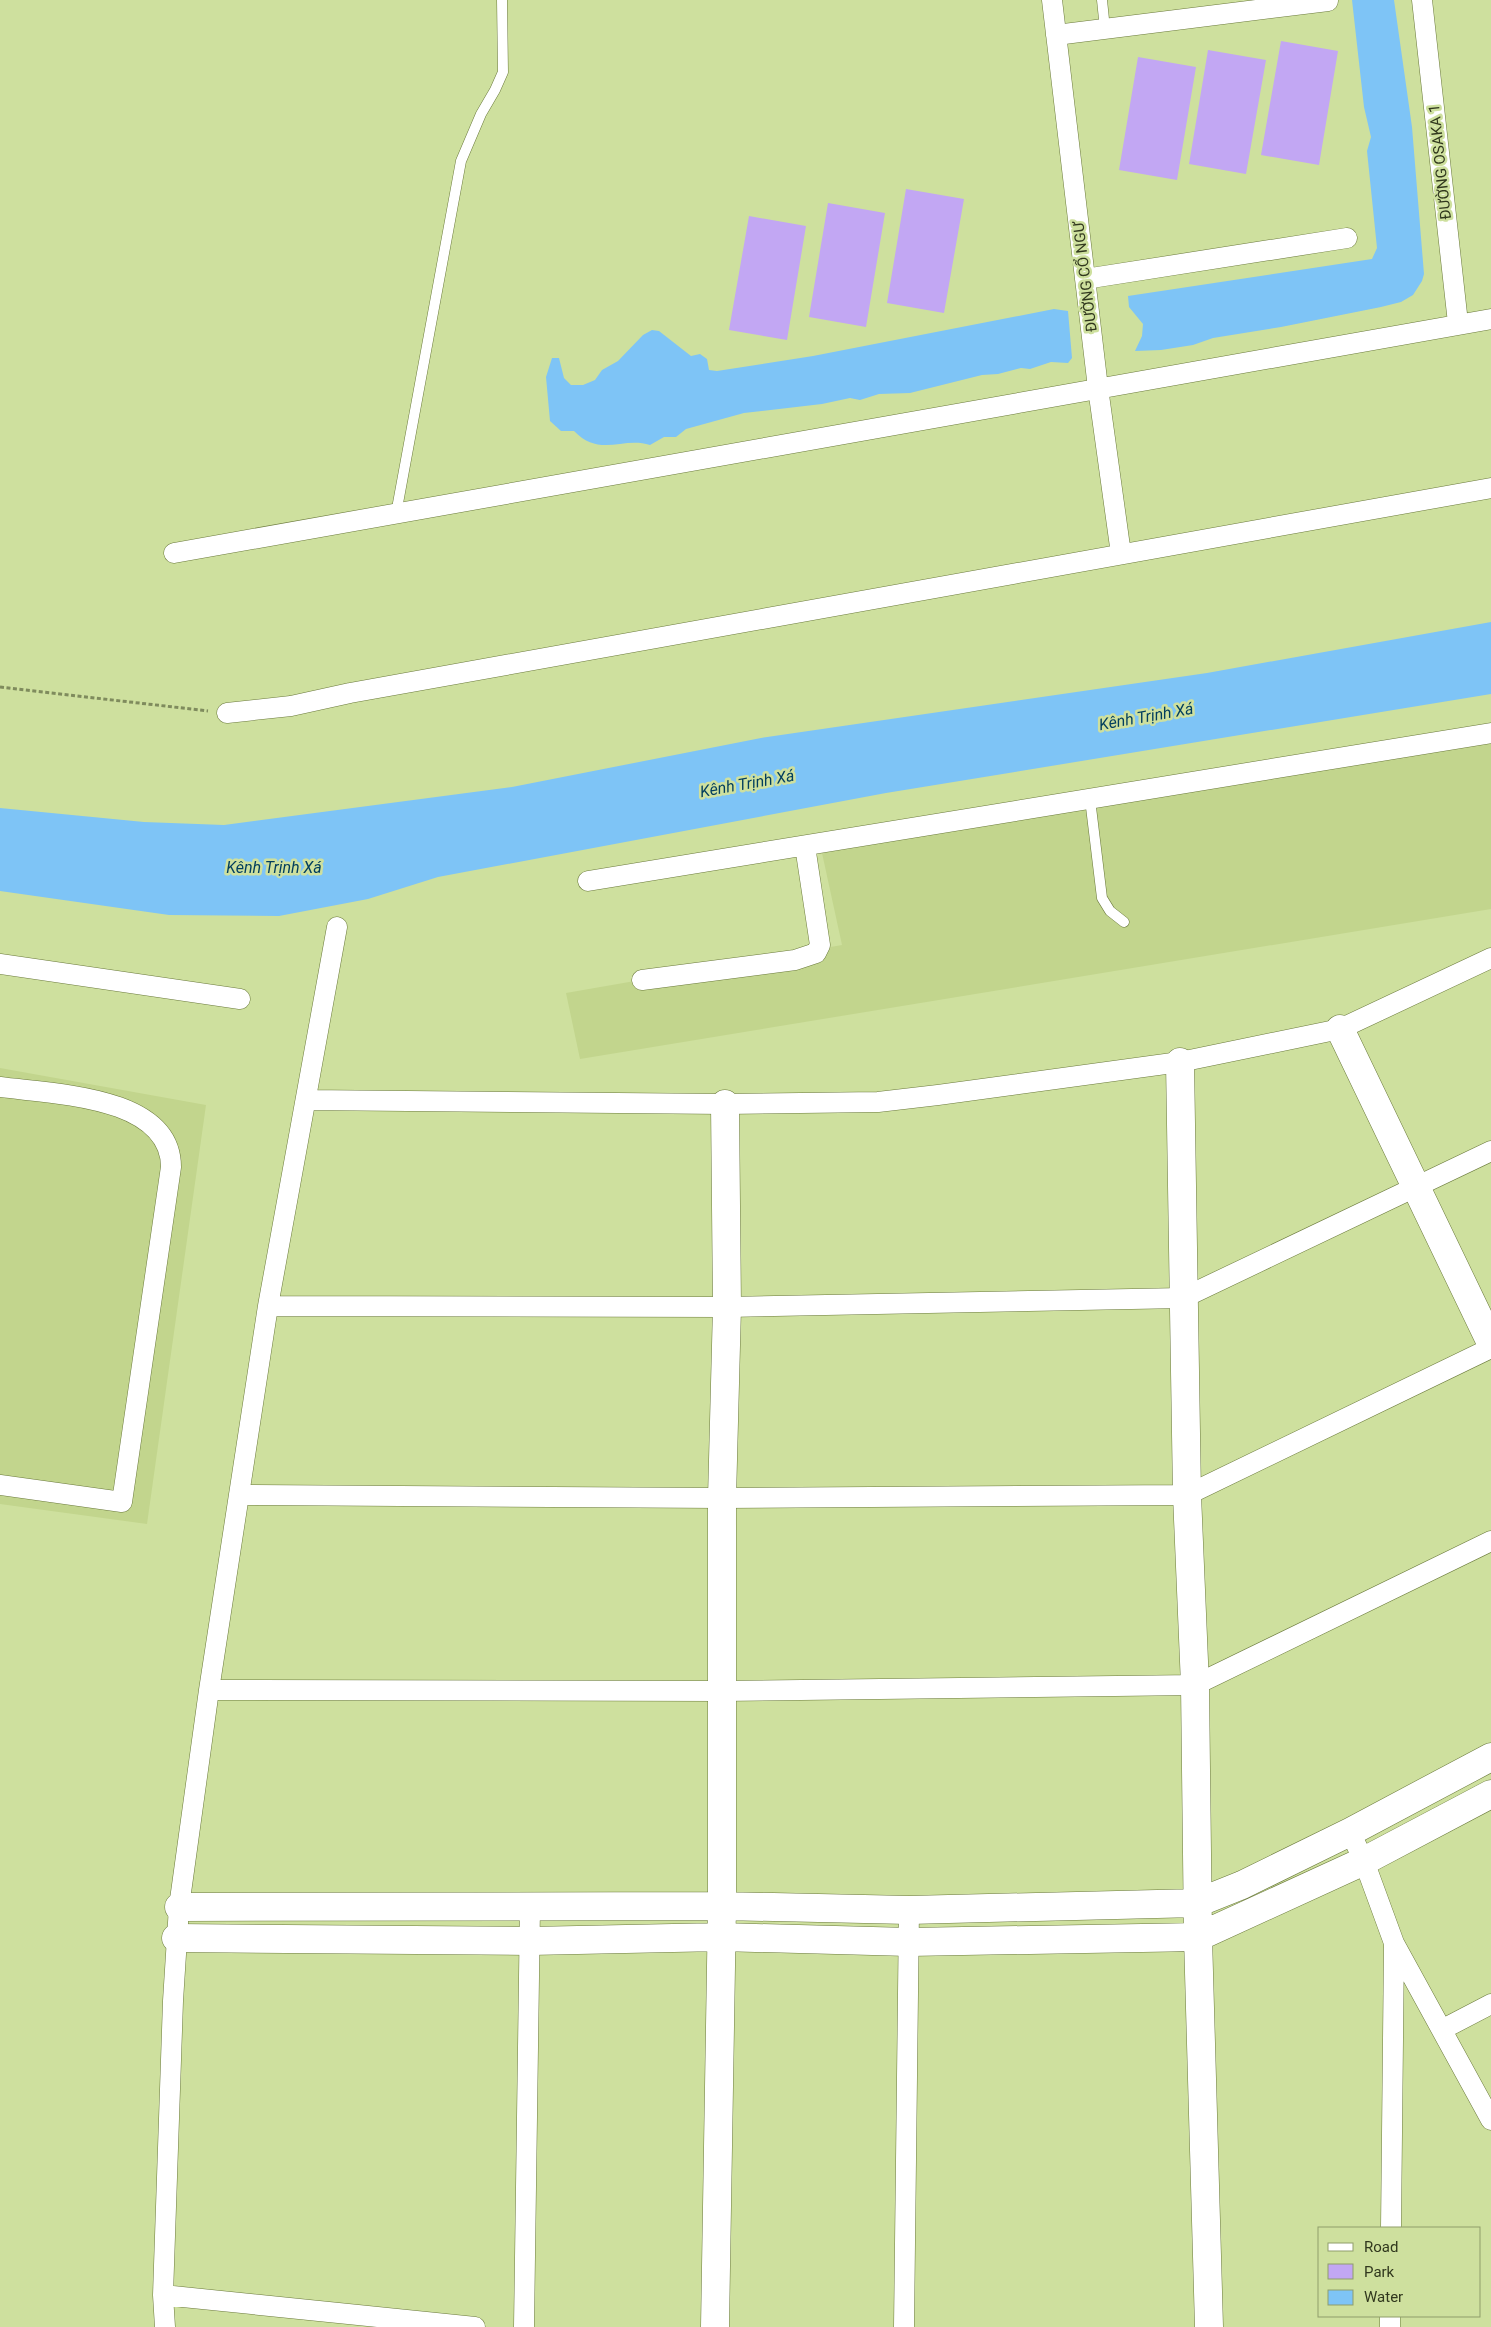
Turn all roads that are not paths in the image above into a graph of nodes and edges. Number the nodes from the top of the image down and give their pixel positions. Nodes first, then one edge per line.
1 (502, 0) edge
2 (1052, 0) edge
3 (1102, 0) edge
4 (1422, 0) edge
5 (1328, 1) dead end
6 (1105, 29) junction
7 (1056, 35) junction
8 (1348, 238) dead end
9 (1085, 279) junction
10 (1491, 319) edge
11 (1458, 323) junction
12 (1098, 388) junction
13 (1491, 488) edge
14 (396, 514) junction
15 (174, 553) dead end
16 (1121, 554) junction
17 (227, 713) road end
18 (1491, 732) edge
19 (1090, 799) junction
20 (805, 846) junction
21 (588, 881) dead end
22 (1124, 922) dead end
23 (337, 927) dead end
24 (1491, 958) edge
25 (0, 964) edge
26 (642, 980) dead end
27 (240, 999) dead end
28 (1340, 1029) junction
29 (1180, 1062) junction
30 (0, 1087) edge
31 (306, 1100) junction
32 (725, 1104) junction
33 (1491, 1152) edge
34 (1417, 1188) junction
35 (1183, 1298) junction
36 (268, 1306) junction
37 (727, 1307) junction
38 (1491, 1343) edge
39 (1491, 1348) edge
40 (0, 1485) edge
41 (239, 1495) junction
42 (1187, 1496) junction
43 (722, 1498) junction
44 (1491, 1541) edge
45 (1195, 1685) junction
46 (208, 1690) junction
47 (722, 1691) junction
48 (1491, 1757) edge
49 (1491, 1794) edge
50 (1350, 1832) junction
51 (1364, 1861) junction
52 (1197, 1903) junction
53 (722, 1906) junction
54 (179, 1907) junction
55 (530, 1907) junction
56 (909, 1910) junction
57 (1198, 1937) junction
58 (176, 1938) junction
59 (720, 1938) junction
60 (530, 1940) junction
61 (910, 1942) junction
62 (1394, 1943) junction
63 (1491, 2004) edge
64 (1443, 2029) junction
65 (1491, 2120) edge
66 (1391, 2227) edge
67 (163, 2296) junction
68 (354, 2321) edge
69 (165, 2327) edge
70 (475, 2327) edge
71 (524, 2327) edge
72 (715, 2327) edge
73 (904, 2327) edge
74 (1209, 2327) edge

1 - 14 lane
2 - 7 street, ĐƯỜNG CỔ NGƯ
3 - 6 lane
4 - 11 street, ĐƯỜNG OSAKA 1
5 - 6 street
6 - 7 street
7 - 9 street, ĐƯỜNG CỔ NGƯ
8 - 9 street
9 - 12 street, ĐƯỜNG CỔ NGƯ
10 - 11 street
11 - 12 street
12 - 14 street
12 - 16 street, ĐƯỜNG CỔ NGƯ
13 - 16 street
14 - 15 street
16 - 17 street
18 - 19 street
19 - 20 street
19 - 22 lane
20 - 21 street
20 - 26 street
23 - 31 street
24 - 28 street
25 - 27 street
28 - 29 street
28 - 34 street
29 - 32 street
29 - 35 street
30 - 40 street
31 - 32 street
31 - 36 street
32 - 37 street
33 - 34 street
34 - 35 street
34 - 38 street
35 - 37 street
35 - 42 street
36 - 37 street
36 - 41 street
37 - 43 street
39 - 42 street
41 - 43 street
41 - 46 street
42 - 43 street
42 - 45 street
43 - 47 street
44 - 45 street
45 - 47 street
45 - 52 street
46 - 47 street
46 - 54 street
47 - 53 street
48 - 50 street
49 - 51 street
50 - 51 street
50 - 52 street
51 - 57 street
51 - 62 street
52 - 56 street
52 - 57 street
53 - 55 street
53 - 56 street
53 - 59 street
54 - 55 street
54 - 58 street
55 - 60 street
56 - 61 street
57 - 61 street
57 - 74 street
58 - 60 street
58 - 67 street
59 - 60 street
59 - 61 street
59 - 72 street
60 - 71 street
61 - 73 street
62 - 64 street
62 - 66 street
63 - 64 street
64 - 65 street
67 - 68 street
67 - 69 street
68 - 70 street

